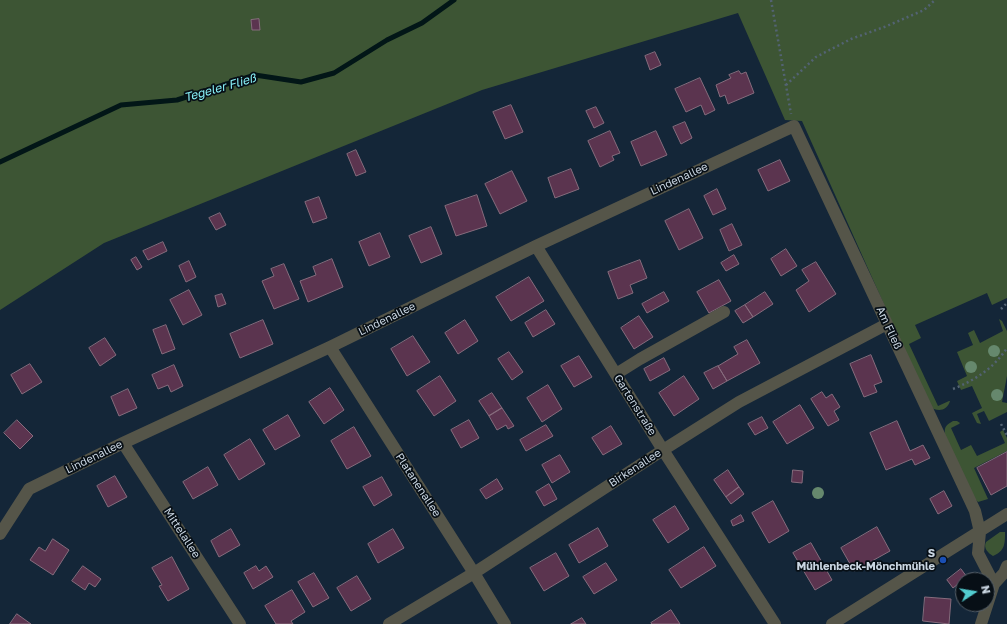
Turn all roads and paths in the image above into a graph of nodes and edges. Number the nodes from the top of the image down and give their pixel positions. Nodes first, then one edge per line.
1 (771, 0) edge
2 (935, 0) edge
3 (785, 85) junction
4 (794, 126) junction
5 (536, 246) junction
6 (1007, 303) edge
7 (1001, 309) dead end
8 (724, 312) dead end
9 (887, 324) junction
10 (330, 347) junction
11 (1007, 348) edge
12 (616, 374) junction
13 (953, 389) dead end
14 (1001, 424) dead end
15 (1007, 435) edge
16 (123, 443) junction
17 (663, 450) junction
18 (1007, 514) edge
19 (980, 532) junction
20 (0, 534) edge
21 (1007, 566) edge
22 (988, 572) edge
23 (474, 573) junction
24 (995, 583) edge
25 (985, 612) edge
26 (240, 624) edge
27 (389, 624) edge
28 (505, 624) edge
29 (775, 624) edge
30 (832, 624) edge
31 (981, 624) edge

1 - 3 path
2 - 3 path
3 - 4 path
4 - 5 street, Lindenallee
4 - 9 street, Am Fließ
5 - 10 street, Lindenallee
5 - 12 street, Gartenstraße
6 - 7 path
8 - 12 street
9 - 17 street, Birkenallee
9 - 19 street, Am Fließ
10 - 16 street, Lindenallee
10 - 23 street, Platanenallee
11 - 13 path
12 - 17 street, Gartenstraße
14 - 15 path
16 - 20 street, Lindenallee
16 - 26 street, Mittelallee
17 - 23 street, Birkenallee
17 - 29 street, Gartenstraße
18 - 19 street
19 - 22 street, Am Fließ
19 - 30 street
21 - 24 street
23 - 27 street, Birkenallee
23 - 28 street, Platanenallee
25 - 31 street

